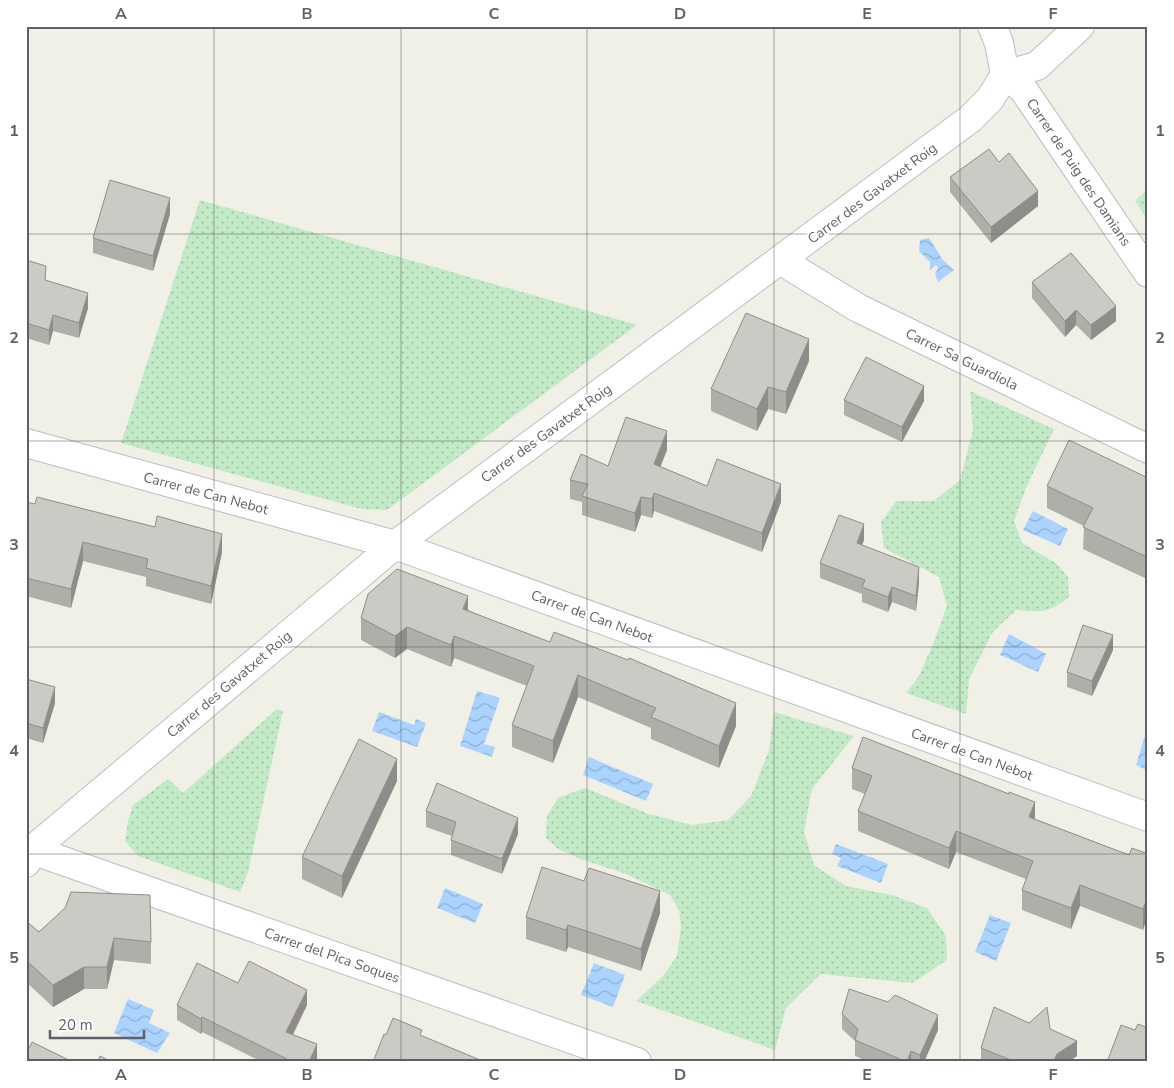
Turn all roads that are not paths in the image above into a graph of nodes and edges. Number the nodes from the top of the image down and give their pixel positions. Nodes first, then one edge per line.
1 (992, 26) edge
2 (1080, 26) edge
3 (1005, 75) junction
4 (780, 260) junction
5 (1148, 273) edge
6 (26, 443) edge
7 (1148, 449) edge
8 (395, 545) junction
9 (1148, 817) edge
10 (28, 854) edge
11 (637, 1062) edge

1 - 3 street
2 - 3 street
3 - 4 street, Carrer des Gavatxet Roig
3 - 5 street, Carrer de Puig des Damians
4 - 7 street, Carrer Sa Guardiola
4 - 8 street, Carrer des Gavatxet Roig
6 - 8 street, Carrer de Can Nebot
8 - 9 street, Carrer de Can Nebot
8 - 10 street, Carrer des Gavatxet Roig
10 - 11 street, Carrer del Pica Soques

